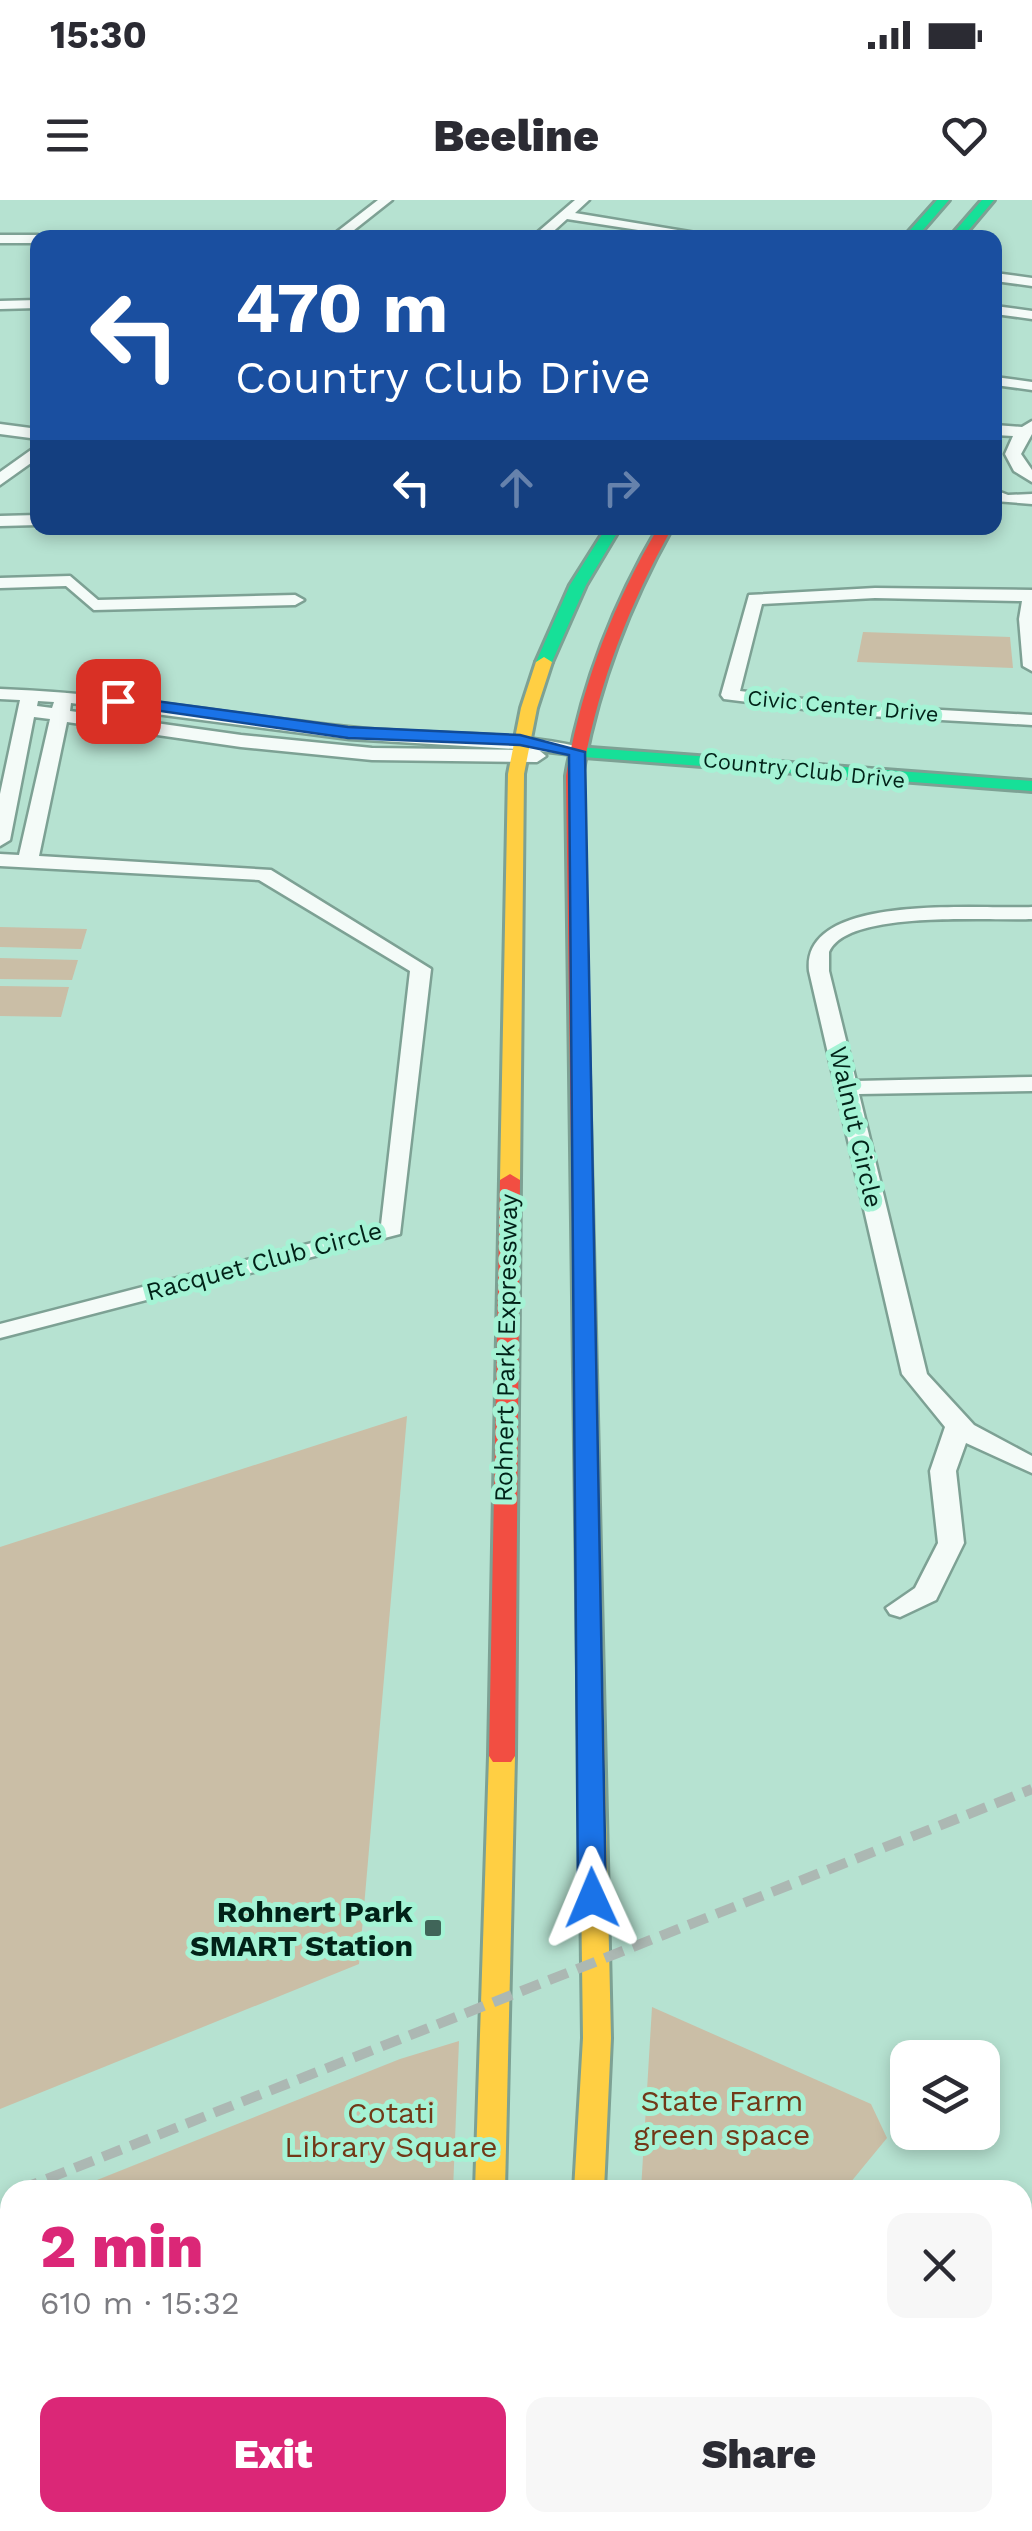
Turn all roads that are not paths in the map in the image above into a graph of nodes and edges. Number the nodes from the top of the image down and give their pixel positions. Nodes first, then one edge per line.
1 (386, 200) edge
2 (583, 200) edge
3 (943, 200) edge
4 (988, 200) edge
5 (564, 215) junction
6 (346, 230) edge
7 (546, 230) edge
8 (666, 230) edge
9 (915, 230) edge
10 (961, 230) edge
11 (0, 239) edge
12 (30, 239) edge
13 (1002, 278) edge
14 (1032, 282) edge
15 (30, 304) edge
16 (0, 305) edge
17 (1002, 311) edge
18 (1032, 316) edge
19 (1002, 382) edge
20 (1032, 386) edge
21 (0, 429) edge
22 (1029, 429) edge
23 (1002, 430) edge
24 (30, 433) edge
25 (30, 456) edge
26 (1032, 477) edge
27 (0, 480) edge
28 (1032, 499) edge
29 (1002, 501) edge
30 (30, 520) edge
31 (0, 521) edge
32 (608, 535) edge
33 (661, 535) edge
34 (0, 582) edge
35 (1032, 595) edge
36 (294, 600) dead end
37 (1032, 662) edge
38 (0, 694) edge
39 (29, 702) junction
40 (61, 705) junction
41 (0, 710) edge
42 (1032, 720) edge
43 (519, 749) junction
44 (577, 752) junction
45 (1032, 786) edge
46 (0, 840) edge
47 (0, 860) edge
48 (28, 861) junction
49 (1032, 913) edge
50 (1032, 1084) edge
51 (847, 1088) junction
52 (0, 1332) edge
53 (958, 1426) junction
54 (1032, 1465) edge
55 (900, 1608) dead end
56 (490, 2180) edge
57 (590, 2180) edge

1 - 6 street
2 - 5 street
3 - 9 main road
4 - 10 main road
5 - 7 street
5 - 8 street
11 - 12 street
13 - 14 street
15 - 16 street
17 - 18 street
19 - 20 street
21 - 24 street
22 - 23 street
22 - 26 street
25 - 27 street
28 - 29 street
30 - 31 street
32 - 43 main road, Rohnert Park Expressway
33 - 44 main road
34 - 36 street
35 - 37 street, Civic Center Drive
35 - 42 street, Civic Center Drive
38 - 39 street, Country Club Drive
39 - 40 street, Country Club Drive
39 - 41 street, Country Club Drive
39 - 46 street
40 - 43 street, Country Club Drive
40 - 48 street
43 - 44 street, Country Club Drive
43 - 56 main road, Rohnert Park Expressway
44 - 45 main road, Country Club Drive
44 - 57 main road
47 - 48 street, Racquet Club Circle
48 - 52 street, Racquet Club Circle
49 - 51 street, Walnut Circle
50 - 51 street
51 - 53 street, Walnut Circle
53 - 54 street, Walnut Circle
53 - 55 street

